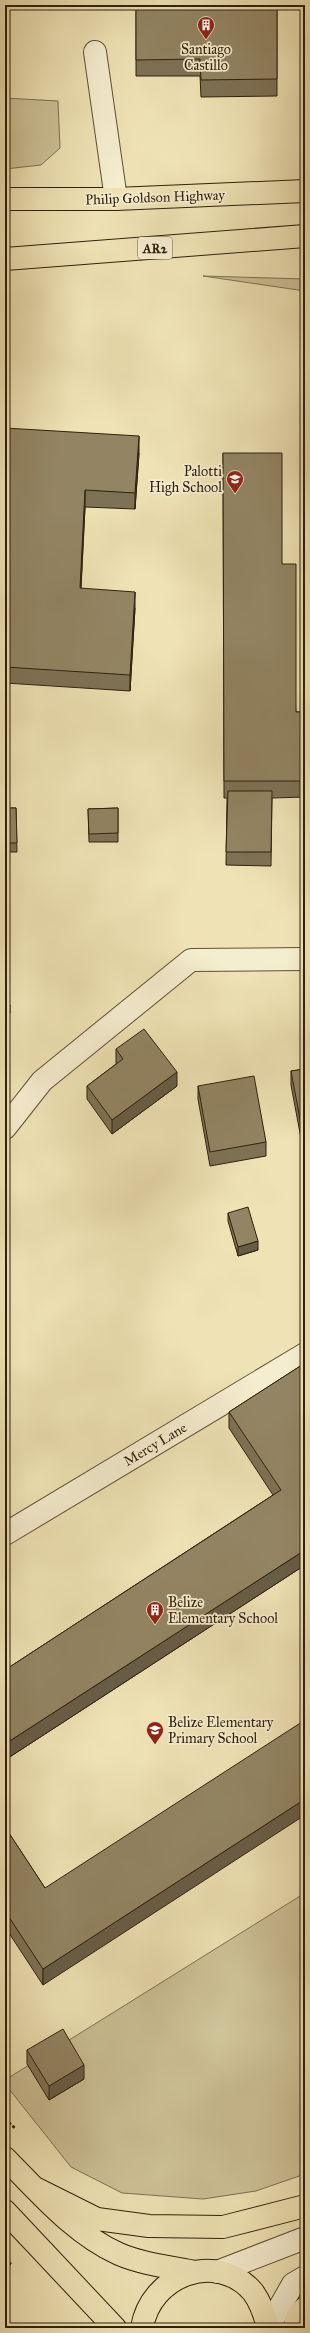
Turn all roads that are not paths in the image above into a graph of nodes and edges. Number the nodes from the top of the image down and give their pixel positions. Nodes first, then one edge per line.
1 (95, 52) dead end
2 (305, 191) edge
3 (5, 199) edge
4 (116, 199) junction
5 (305, 236) edge
6 (5, 259) edge
7 (305, 959) edge
8 (5, 1128) edge
9 (305, 1354) edge
10 (5, 1534) edge
11 (5, 2158) edge
12 (34, 2188) junction
13 (305, 2206) edge
14 (5, 2211) edge
15 (305, 2238) edge
16 (196, 2272) junction
17 (217, 2272) junction
18 (305, 2277) edge
19 (305, 2308) edge
20 (96, 2328) edge
21 (116, 2328) edge
22 (142, 2328) edge
23 (268, 2328) edge
24 (294, 2328) edge

1 - 4 street
2 - 4 main road, Philip Goldson Highway
3 - 4 main road, Philip Goldson Highway
5 - 6 main road, AR2
7 - 8 street
9 - 10 street, Mercy Lane
11 - 12 main road
12 - 13 main road
12 - 16 main road
14 - 20 main road
14 - 21 main road
15 - 17 street
16 - 17 main road
16 - 22 main road
17 - 23 main road
18 - 23 street
19 - 24 main road

